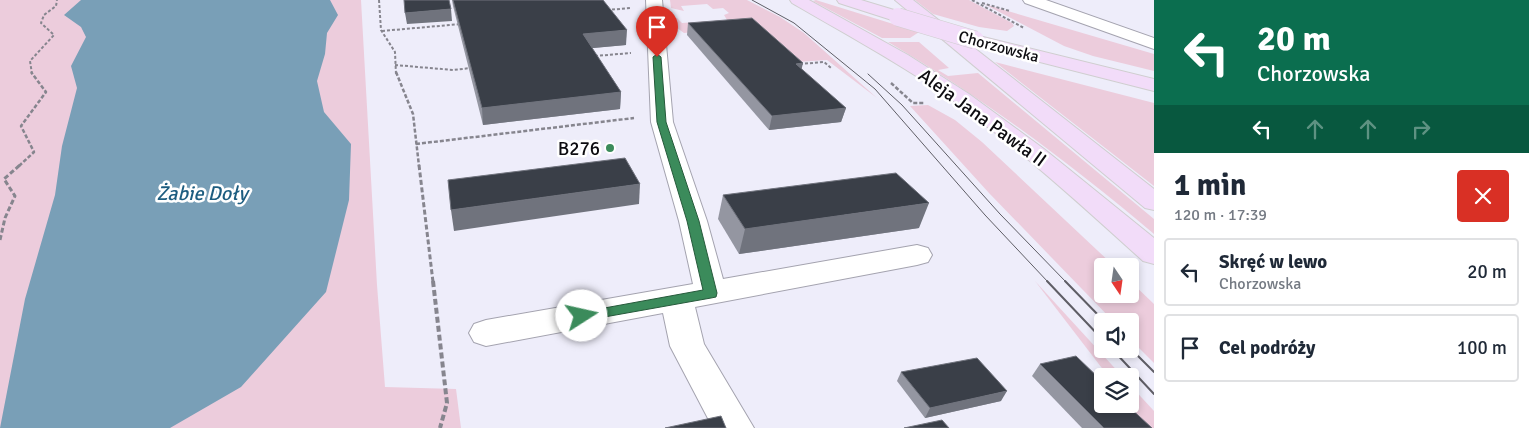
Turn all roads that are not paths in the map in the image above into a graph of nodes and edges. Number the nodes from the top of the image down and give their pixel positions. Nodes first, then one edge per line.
1 (798, 0) edge
2 (845, 0) edge
3 (1031, 0) edge
4 (646, 3) edge
5 (901, 9) edge
6 (1154, 44) edge
7 (1154, 85) edge
8 (1154, 202) edge
9 (1154, 254) edge
10 (917, 255) dead end
11 (711, 293) junction
12 (677, 299) junction
13 (486, 334) dead end
14 (734, 428) edge

1 - 9 main road, Aleja Jana Pawła II
2 - 5 main road, Chorzowska
3 - 6 street
4 - 11 street
5 - 7 main road, Chorzowska, bridge
5 - 8 main road, Aleja Jana Pawła II
10 - 11 street
11 - 12 street
12 - 13 street
12 - 14 street

